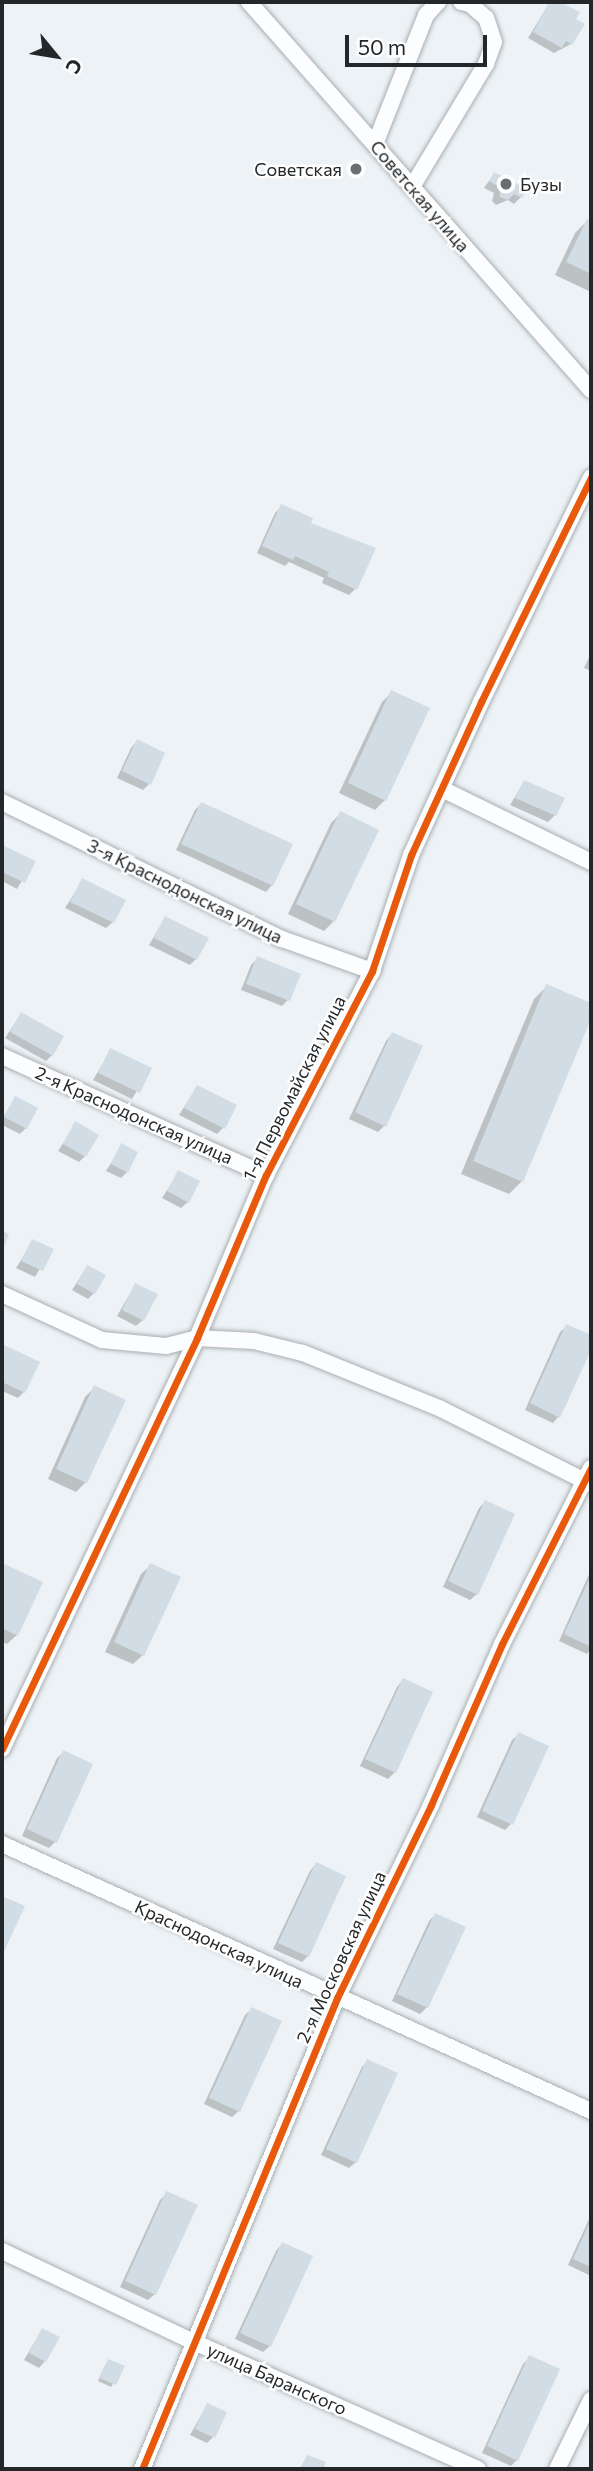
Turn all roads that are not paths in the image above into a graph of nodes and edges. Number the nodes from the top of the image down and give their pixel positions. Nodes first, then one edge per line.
1 (249, 2) edge
2 (438, 2) edge
3 (461, 2) edge
4 (375, 144) junction
5 (412, 187) junction
6 (591, 390) edge
7 (591, 477) edge
8 (442, 789) junction
9 (2, 802) edge
10 (591, 862) edge
11 (372, 971) junction
12 (2, 1056) edge
13 (267, 1175) junction
14 (2, 1294) edge
15 (197, 1338) junction
16 (589, 1478) edge
17 (2, 1749) edge
18 (2, 1844) edge
19 (337, 1998) junction
20 (591, 2111) edge
21 (2, 2250) edge
22 (194, 2342) junction
23 (591, 2400) edge
24 (142, 2469) edge
25 (478, 2469) edge
26 (557, 2469) edge

1 - 4 street, Советская улица
2 - 4 street
3 - 5 street
4 - 5 street, Советская улица
5 - 6 street, Советская улица
7 - 8 street, 1-я Первомайская улица
8 - 10 street
8 - 11 street, 1-я Первомайская улица
9 - 11 street, 3-я Краснодонская улица
11 - 13 street, 1-я Первомайская улица
12 - 13 street, 2-я Краснодонская улица
13 - 15 street, 1-я Первомайская улица
14 - 15 street
15 - 16 street
15 - 17 street, 1-я Первомайская улица
16 - 19 street, 2-я Московская улица
18 - 19 street, Краснодонская улица
19 - 20 street, Краснодонская улица
19 - 22 street, 2-я Московская улица
21 - 22 street, улица Баранского
22 - 24 street, 2-я Московская улица
22 - 25 street, улица Баранского
23 - 26 street

